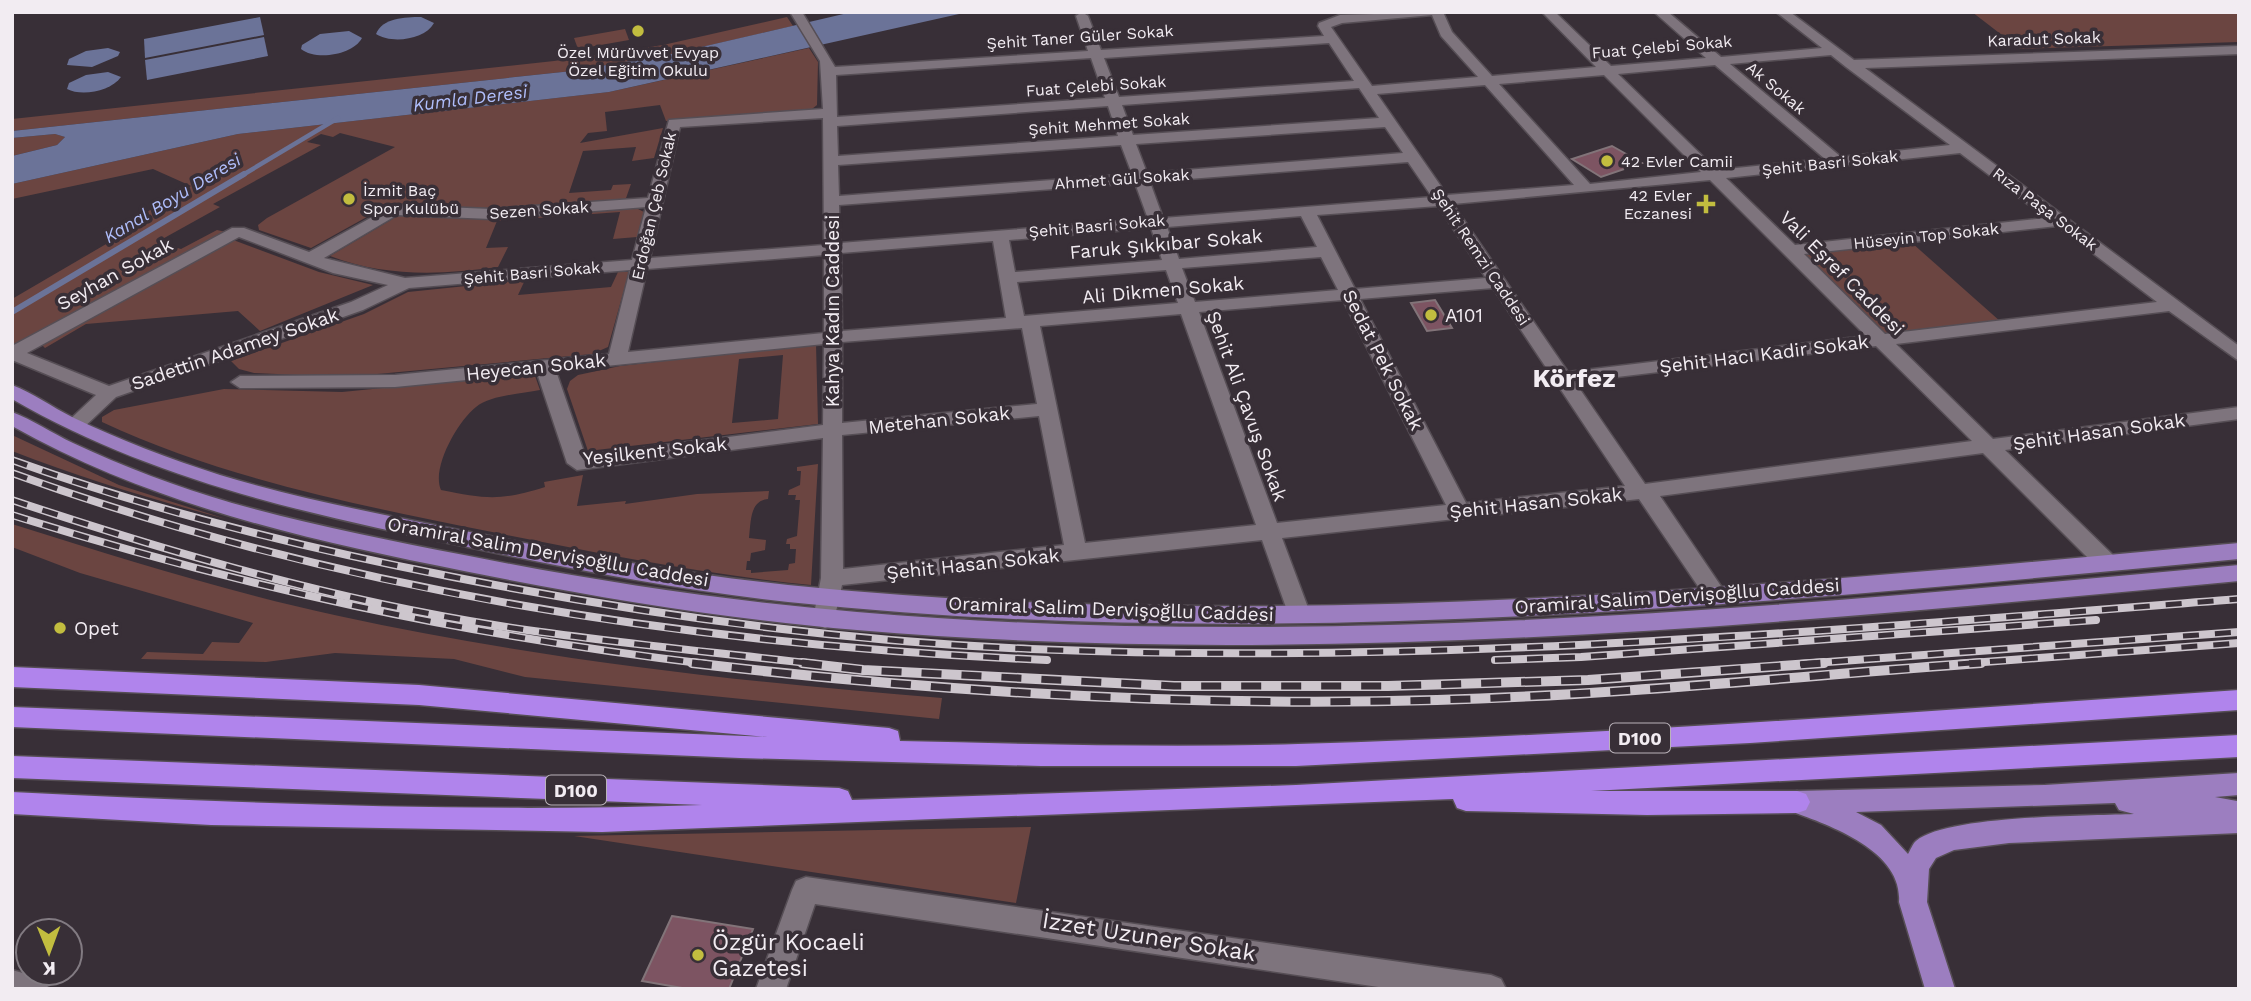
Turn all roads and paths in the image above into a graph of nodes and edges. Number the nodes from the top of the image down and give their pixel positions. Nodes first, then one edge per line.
1 (1430, 12) edge
2 (1437, 12) edge
3 (1548, 12) edge
4 (1660, 12) edge
5 (1782, 12) edge
6 (796, 13) edge
7 (1082, 16) dead end
8 (1333, 39) junction
9 (2239, 50) edge
10 (1834, 51) junction
11 (1093, 54) junction
12 (2239, 56) edge
13 (1716, 61) junction
14 (828, 66) junction
15 (1857, 68) junction
16 (1604, 69) junction
17 (1489, 79) junction
18 (1366, 87) junction
19 (1111, 102) junction
20 (830, 117) junction
21 (1389, 122) junction
22 (1125, 140) junction
23 (1964, 148) junction
24 (1413, 157) junction
25 (831, 161) junction
26 (1838, 162) junction
27 (1715, 176) junction
28 (1139, 177) junction
29 (1586, 189) junction
30 (1441, 199) junction
31 (831, 201) junction
32 (654, 202) junction
33 (1306, 210) junction
34 (1155, 221) junction
35 (2061, 221) junction
36 (238, 231) joint
37 (1000, 234) junction
38 (832, 248) junction
39 (1328, 251) junction
40 (1790, 251) junction
41 (311, 258) junction
42 (641, 264) junction
43 (1171, 264) junction
44 (1007, 278) junction
45 (1498, 282) junction
46 (405, 283) junction
47 (1350, 295) junction
48 (2173, 305) junction
49 (1189, 309) junction
50 (1024, 323) junction
51 (832, 338) junction
52 (1881, 341) junction
53 (12, 354) edge
54 (2239, 355) edge
55 (617, 358) junction
56 (545, 367) junction
57 (1563, 377) junction
58 (240, 382) dead end
59 (12, 391) edge
60 (109, 393) junction
61 (1046, 409) junction
62 (2239, 413) edge
63 (12, 418) edge
64 (74, 425) junction
65 (832, 430) junction
66 (1990, 447) junction
67 (1643, 491) junction
68 (1460, 511) junction
69 (1270, 533) junction
70 (2239, 551) edge
71 (1076, 553) junction
72 (2107, 563) junction
73 (2239, 573) edge
74 (1716, 595) junction
75 (829, 598) junction
76 (1299, 613) junction
77 (12, 677) edge
78 (2239, 700) edge
79 (12, 717) edge
80 (2239, 746) edge
81 (1041, 755) junction
82 (12, 767) edge
83 (2239, 784) edge
84 (1296, 796) junction
85 (2045, 796) junction
86 (1797, 802) junction
87 (12, 803) edge
88 (1037, 805) junction
89 (2239, 810) edge
90 (2239, 821) edge
91 (1912, 887) junction
92 (12, 984) edge
93 (34, 989) edge
94 (771, 989) edge
95 (1491, 989) edge
96 (1940, 989) edge

1 - 8 street, Şehit Remzi Caddesi
2 - 17 street
3 - 16 street, Vali Eşref Caddesi
4 - 13 street, Ak Sokak
5 - 10 street, Rıza Paşa Sokak
6 - 14 street
7 - 11 street, Şehit Ali Çavuş Sokak
8 - 11 street, Şehit Taner Güler Sokak
8 - 18 street, Şehit Remzi Caddesi
9 - 15 street, Karadut Sokak
10 - 13 street, Fuat Çelebi Sokak
10 - 15 street, Rıza Paşa Sokak
11 - 14 street, Şehit Taner Güler Sokak
11 - 19 street, Şehit Ali Çavuş Sokak
12 - 15 street, Karadut Sokak
13 - 16 street, Fuat Çelebi Sokak
13 - 26 street, Ak Sokak
14 - 20 street, Kahya Kadın Caddesi
15 - 23 street, Rıza Paşa Sokak
16 - 17 street, Fuat Çelebi Sokak
16 - 27 street, Vali Eşref Caddesi
17 - 18 street, Fuat Çelebi Sokak
17 - 29 street
18 - 19 street, Fuat Çelebi Sokak
18 - 21 street, Şehit Remzi Caddesi
19 - 20 street, Fuat Çelebi Sokak
19 - 22 street, Şehit Ali Çavuş Sokak
20 - 25 street, Kahya Kadın Caddesi
20 - 32 street, Erdoğan Çeb Sokak
21 - 22 street, Şehit Mehmet Sokak
21 - 24 street, Şehit Remzi Caddesi
22 - 25 street, Şehit Mehmet Sokak
22 - 28 street, Şehit Ali Çavuş Sokak
23 - 26 street, Şehit Basri Sokak
23 - 35 street, Rıza Paşa Sokak
24 - 28 street, Ahmet Gül Sokak
24 - 30 street, Şehit Remzi Caddesi
25 - 31 street, Kahya Kadın Caddesi
26 - 27 street, Şehit Basri Sokak
27 - 29 street, Şehit Basri Sokak
27 - 40 street, Vali Eşref Caddesi
28 - 31 street, Ahmet Gül Sokak
28 - 34 street, Şehit Ali Çavuş Sokak
29 - 30 street, Şehit Basri Sokak
30 - 33 street, Şehit Basri Sokak
30 - 45 street, Şehit Remzi Caddesi
31 - 38 street, Kahya Kadın Caddesi
32 - 41 street, Sezen Sokak
32 - 42 street, Erdoğan Çeb Sokak
33 - 34 street, Şehit Basri Sokak
33 - 39 street, Sedat Pek Sokak
34 - 37 street, Şehit Basri Sokak
34 - 43 street, Şehit Ali Çavuş Sokak
35 - 40 street, Hüseyin Top Sokak
35 - 48 street, Rıza Paşa Sokak
36 - 41 street, Şehit Basri Sokak
36 - 53 street, Seyhan Sokak
37 - 38 street, Şehit Basri Sokak
37 - 44 street
38 - 42 street, Şehit Basri Sokak
38 - 51 street, Kahya Kadın Caddesi
39 - 43 street, Faruk Şıkkıbar Sokak
39 - 47 street, Sedat Pek Sokak
40 - 52 street, Vali Eşref Caddesi
41 - 46 street, Şehit Basri Sokak
42 - 46 street, Şehit Basri Sokak
42 - 55 street, Erdoğan Çeb Sokak
43 - 44 street, Faruk Şıkkıbar Sokak
43 - 49 street, Şehit Ali Çavuş Sokak
44 - 50 street
45 - 47 street, Ali Dikmen Sokak
45 - 57 street, Şehit Remzi Caddesi
46 - 60 street, Sadettin Adamey Sokak
47 - 49 street, Ali Dikmen Sokak
47 - 68 street, Sedat Pek Sokak
48 - 52 street, Şehit Hacı Kadir Sokak
48 - 54 street, Rıza Paşa Sokak
49 - 50 street, Ali Dikmen Sokak
49 - 69 street, Şehit Ali Çavuş Sokak
50 - 51 street, Ali Dikmen Sokak
50 - 61 street
51 - 55 street, Heyecan Sokak
51 - 65 street, Kahya Kadın Caddesi
52 - 57 street, Şehit Hacı Kadir Sokak
52 - 66 street, Vali Eşref Caddesi
53 - 60 street
55 - 56 street, Heyecan Sokak
56 - 58 street, Heyecan Sokak
56 - 65 street, Yeşilkent Sokak
57 - 67 street, Şehit Remzi Caddesi
59 - 64 main road, Oramiral Salim Dervişoğllu Caddesi
60 - 64 street, Sadettin Adamey Sokak
61 - 65 street, Metehan Sokak
61 - 71 street
62 - 66 street, Şehit Hasan Sokak
63 - 75 main road, Oramiral Salim Dervişoğllu Caddesi
64 - 75 main road, Oramiral Salim Dervişoğllu Caddesi
65 - 75 street, Kahya Kadın Caddesi
66 - 67 street, Şehit Hasan Sokak
66 - 72 street, Vali Eşref Caddesi
67 - 68 street, Şehit Hasan Sokak
67 - 74 street, Şehit Remzi Caddesi
68 - 69 street, Şehit Hasan Sokak
69 - 71 street, Şehit Hasan Sokak
69 - 76 street, Şehit Ali Çavuş Sokak
70 - 72 main road, Oramiral Salim Dervişoğllu Caddesi
71 - 75 street, Şehit Hasan Sokak
72 - 74 main road, Oramiral Salim Dervişoğllu Caddesi
73 - 75 main road, Oramiral Salim Dervişoğllu Caddesi
74 - 76 main road, Oramiral Salim Dervişoğllu Caddesi
75 - 76 main road, Oramiral Salim Dervişoğllu Caddesi
77 - 81 highway
78 - 81 highway, D100
79 - 81 highway, D100
80 - 84 highway, D100
82 - 88 highway, D100
83 - 85 main road
84 - 86 highway
84 - 88 highway, D100
85 - 86 main road
85 - 89 main road
86 - 91 main road
87 - 88 highway
90 - 91 main road
91 - 96 main road
92 - 93 street
94 - 95 street, İzzet Uzuner Sokak

